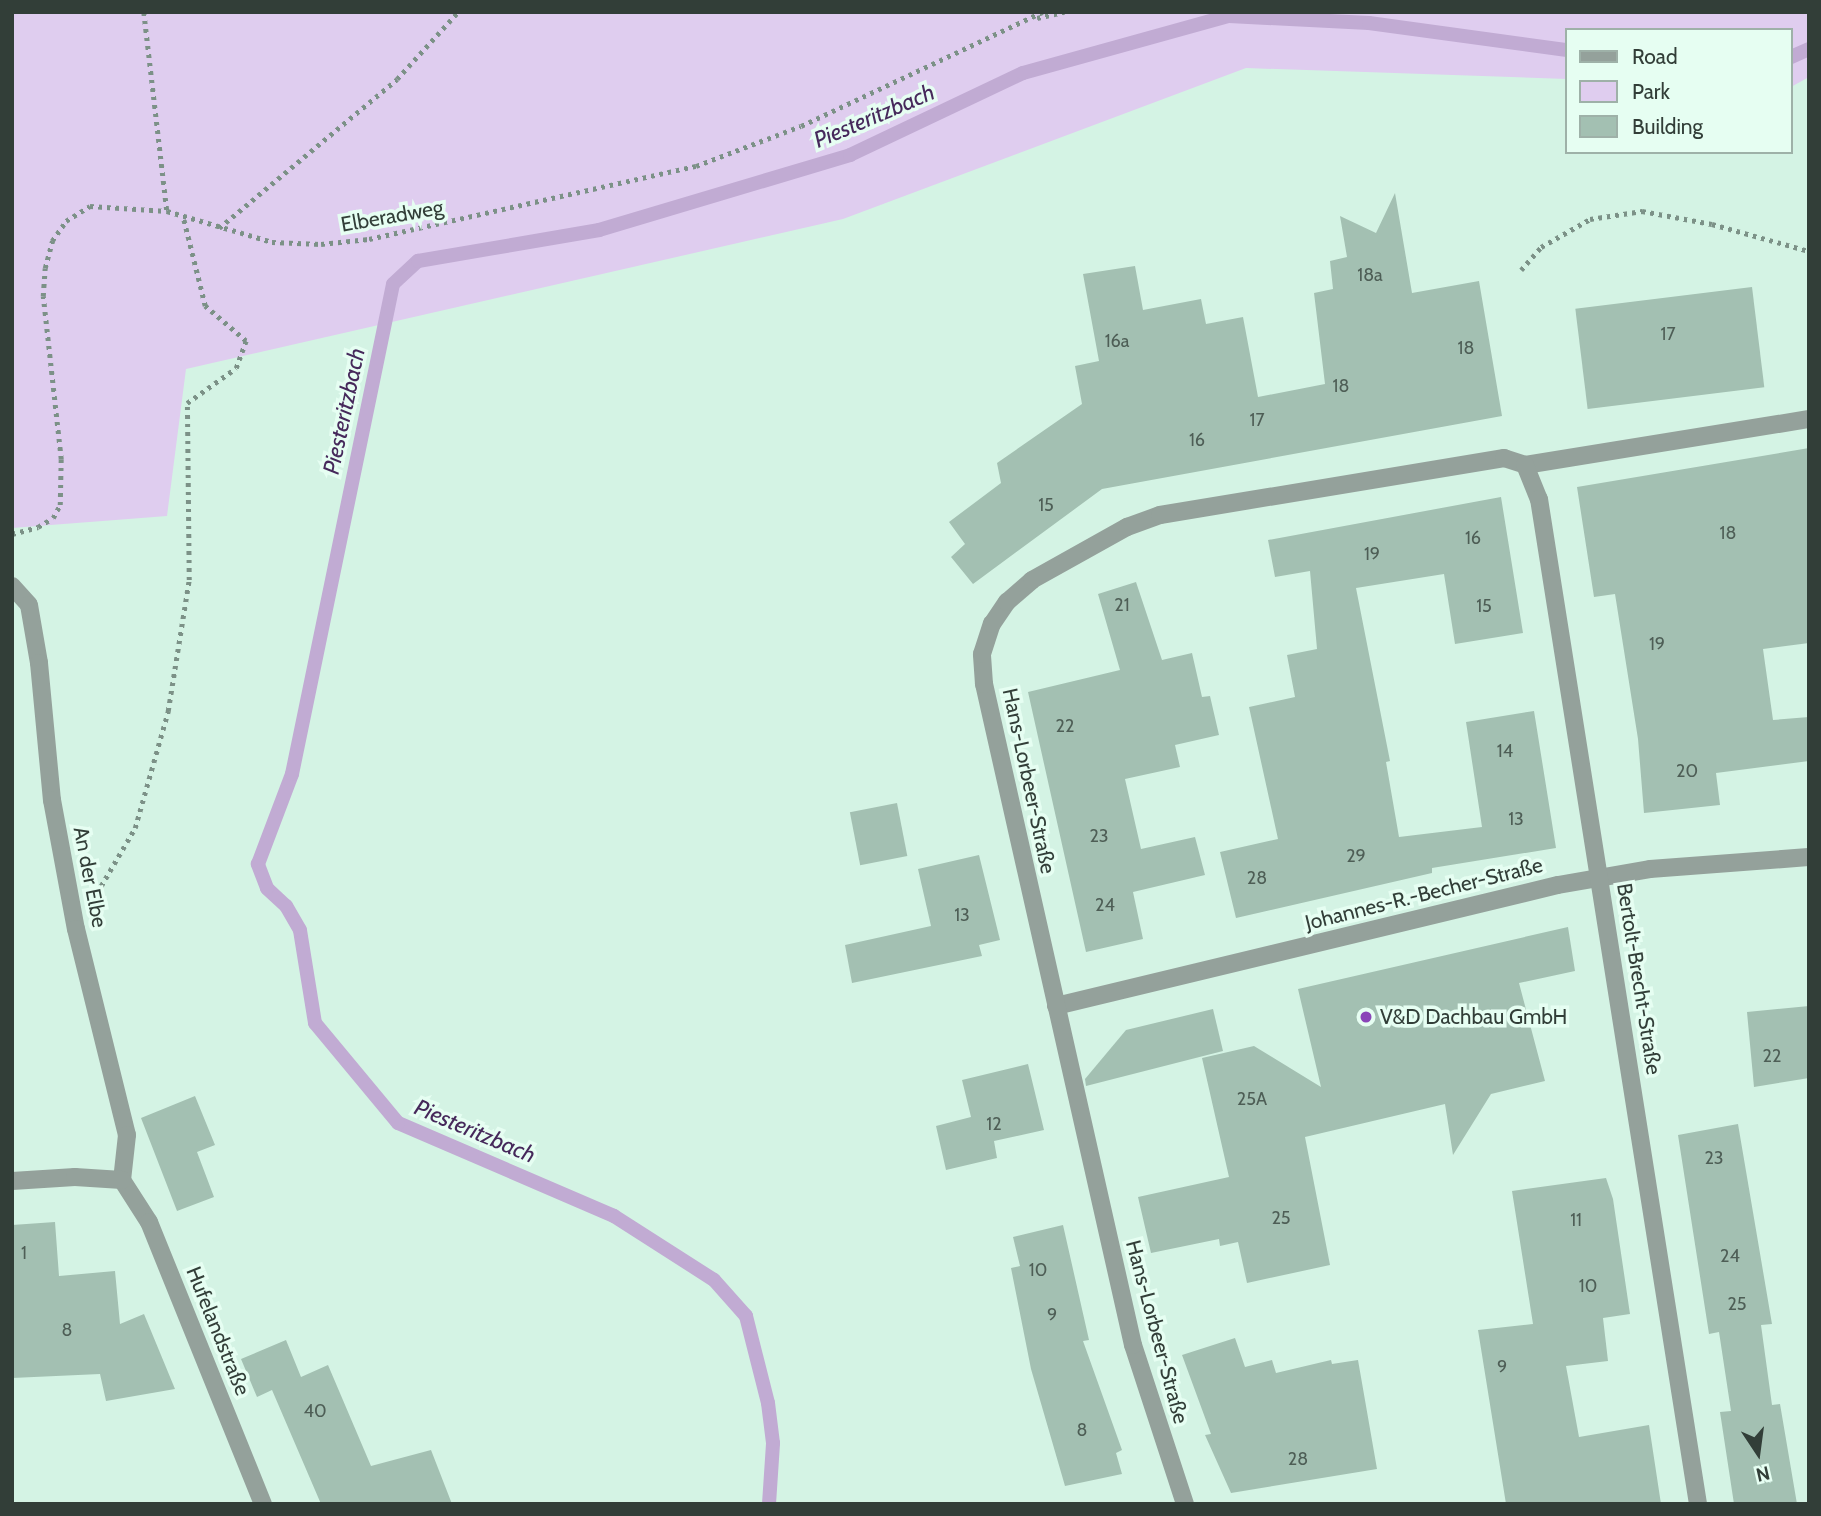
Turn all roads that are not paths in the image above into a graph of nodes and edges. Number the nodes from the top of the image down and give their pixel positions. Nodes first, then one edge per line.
1 (1809, 419) edge
2 (1525, 466) junction
3 (12, 586) edge
4 (1809, 857) edge
5 (1599, 877) junction
6 (1056, 1006) junction
7 (122, 1180) junction
8 (12, 1181) edge
9 (263, 1504) edge
10 (1185, 1504) edge
11 (1698, 1504) edge

1 - 2 street
2 - 5 street, Bertolt-Brecht-Straße
2 - 6 street, Hans-Lorbeer-Straße
3 - 7 street, An der Elbe
4 - 5 street, Johannes-R.-Becher-Straße
5 - 6 street, Johannes-R.-Becher-Straße
5 - 11 street, Bertolt-Brecht-Straße
6 - 10 street, Hans-Lorbeer-Straße
7 - 8 street
7 - 9 street, Hufelandstraße

